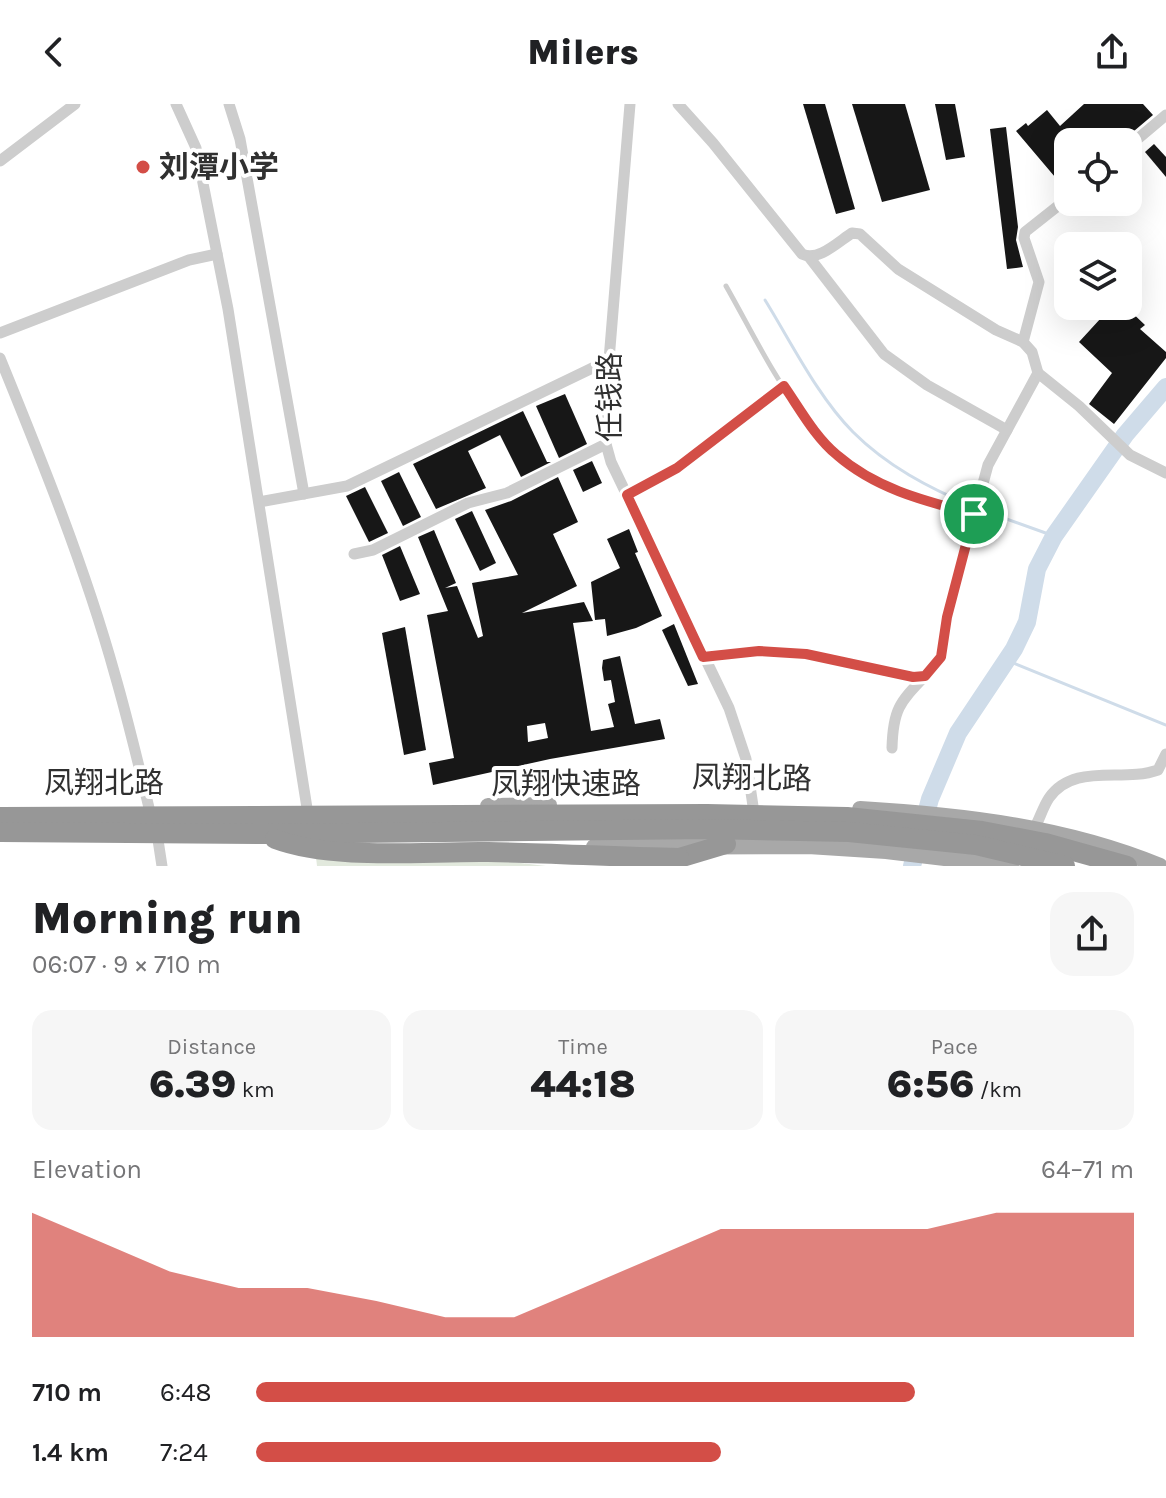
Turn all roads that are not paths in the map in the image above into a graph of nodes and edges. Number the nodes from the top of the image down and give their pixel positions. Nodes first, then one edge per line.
1 (75, 104) edge
2 (176, 104) edge
3 (229, 104) edge
4 (630, 104) edge
5 (678, 104) edge
6 (1166, 115) edge
7 (1142, 135) edge
8 (0, 161) edge
9 (1054, 209) edge
10 (217, 254) junction
11 (809, 257) junction
12 (726, 286) dead end
13 (0, 333) edge
14 (1023, 342) junction
15 (0, 358) edge
16 (609, 360) junction
17 (1038, 373) junction
18 (784, 386) junction
19 (1007, 430) junction
20 (606, 444) junction
21 (1166, 473) edge
22 (304, 494) junction
23 (627, 495) junction
24 (259, 502) junction
25 (974, 514) junction
26 (354, 554) dead end
27 (703, 657) junction
28 (925, 676) junction
29 (892, 748) dead end
30 (1166, 754) edge
31 (753, 806) junction
32 (307, 808) junction
33 (0, 811) edge
34 (150, 812) junction
35 (0, 817) edge
36 (1035, 827) junction
37 (0, 832) edge
38 (264, 834) junction
39 (0, 840) edge
40 (158, 840) junction
41 (726, 844) junction
42 (162, 866) edge
43 (1011, 866) edge
44 (1065, 866) edge
45 (1127, 866) edge
46 (1160, 866) edge

1 - 8 street
2 - 10 street
3 - 22 street
4 - 16 street, 任钱路
5 - 11 street
6 - 7 street
9 - 14 street
10 - 13 street
10 - 24 street
11 - 14 street
11 - 19 street
12 - 18 lane
14 - 17 street
15 - 34 street
16 - 20 street, 任钱路
16 - 22 street
17 - 19 street
17 - 21 street
18 - 23 street
18 - 25 lane
19 - 25 street
20 - 23 street, 任钱路
20 - 26 street
22 - 24 street
23 - 27 street, 任钱路
24 - 32 street
25 - 28 street
27 - 28 street
27 - 31 street, 任钱路
28 - 29 street
30 - 36 street
31 - 32 main road, 凤翔北路
31 - 36 main road, 凤翔北路
32 - 34 main road, 凤翔北路
33 - 34 main road, 凤翔北路
35 - 45 highway, 凤翔快速路, bridge
36 - 46 main road, 凤翔北路
37 - 38 highway, 凤翔快速路, bridge
38 - 41 highway, bridge
38 - 44 highway, 凤翔快速路, bridge
39 - 40 main road, 凤翔北路
40 - 41 main road, 凤翔北路
40 - 42 street
41 - 43 main road, 凤翔北路

